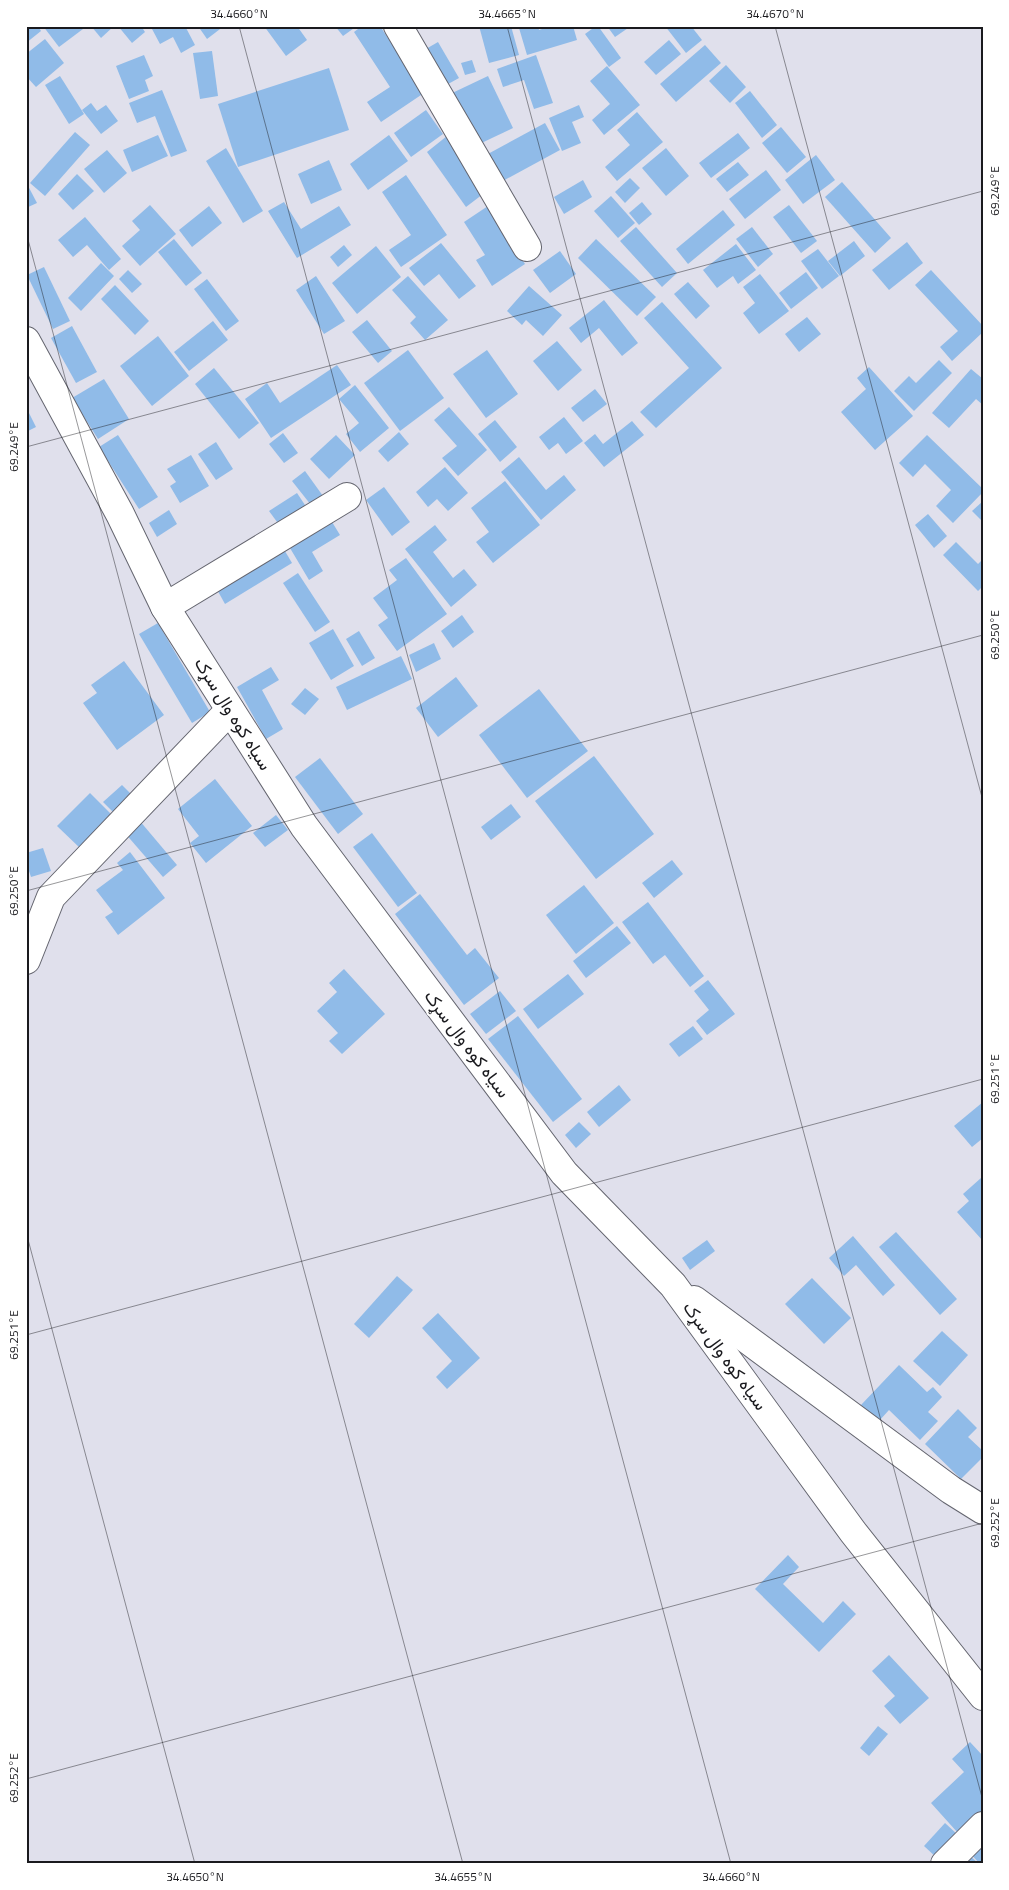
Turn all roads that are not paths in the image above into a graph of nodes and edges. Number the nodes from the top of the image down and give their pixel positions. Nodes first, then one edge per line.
1 (398, 26) edge
2 (527, 247) dead end
3 (26, 341) edge
4 (348, 497) dead end
5 (165, 607) junction
6 (230, 710) junction
7 (26, 960) edge
8 (673, 1285) junction
9 (983, 1510) edge
10 (983, 1696) edge
11 (983, 1826) edge
12 (945, 1864) edge

1 - 2 street
3 - 5 street, سیاه کوه وال سړک
4 - 5 street
5 - 6 street, سیاه کوه وال سړک
6 - 7 street
6 - 8 street, سیاه کوه وال سړک
8 - 9 street
8 - 10 street, سیاه کوه وال سړک
11 - 12 street

